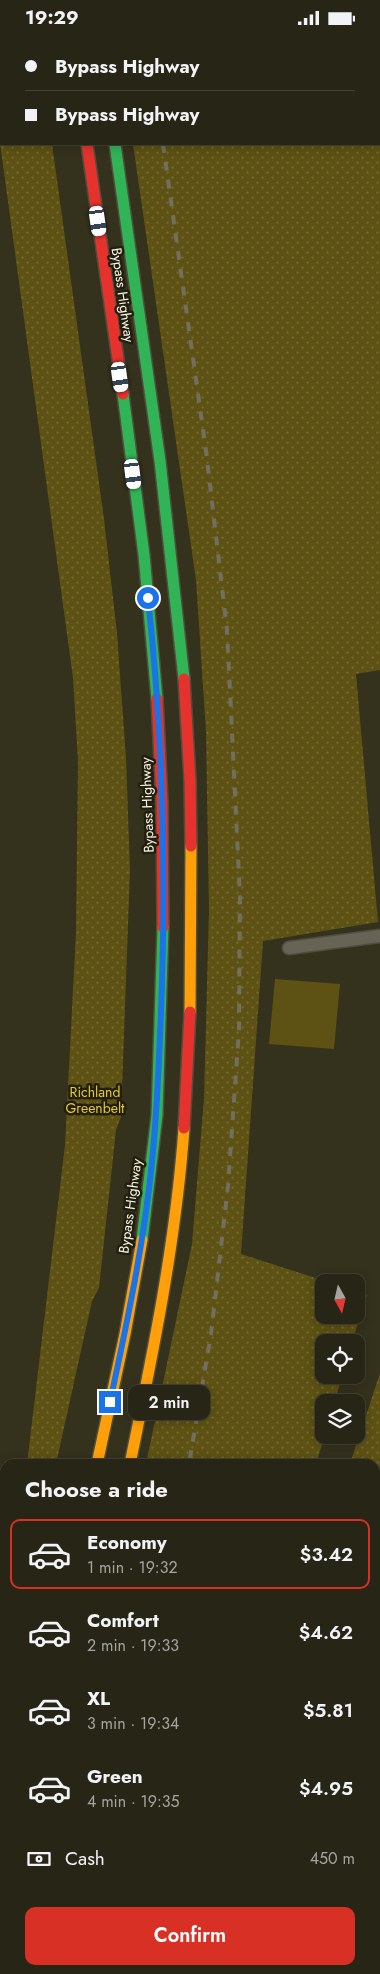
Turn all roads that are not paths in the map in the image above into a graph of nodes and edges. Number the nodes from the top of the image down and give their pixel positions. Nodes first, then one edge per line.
1 (87, 145) edge
2 (115, 145) edge
3 (380, 936) edge
4 (289, 948) dead end
5 (97, 1459) edge
6 (131, 1459) edge

1 - 5 main road, Bypass Highway
2 - 6 main road, Bypass Highway
3 - 4 street

